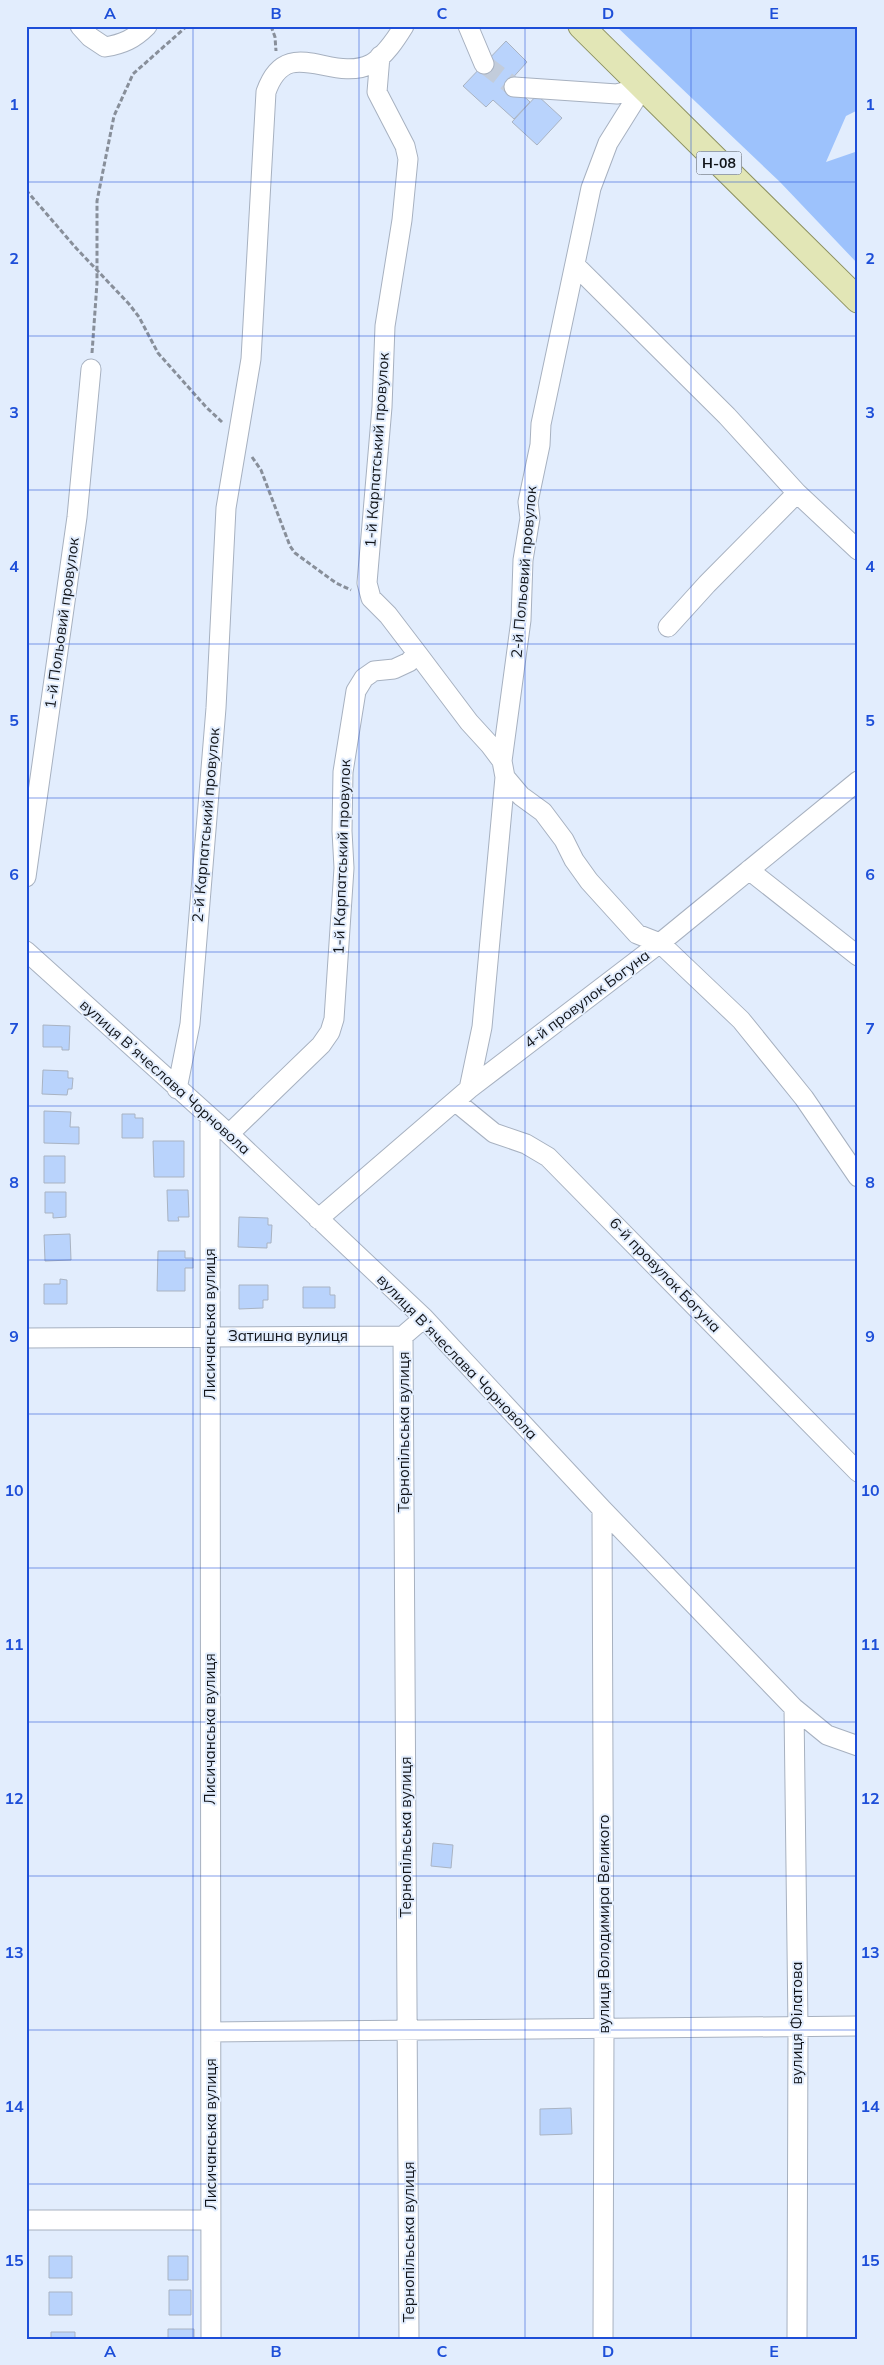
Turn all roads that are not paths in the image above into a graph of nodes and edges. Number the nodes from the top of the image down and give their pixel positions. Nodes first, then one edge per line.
1 (80, 26) edge
2 (147, 26) edge
3 (404, 26) edge
4 (468, 26) edge
5 (581, 26) edge
6 (380, 56) junction
7 (484, 64) tunnel mouth
8 (514, 87) tunnel mouth
9 (642, 87) junction
10 (576, 266) junction
11 (858, 300) edge
12 (91, 369) road end
13 (797, 493) junction
14 (858, 550) edge
15 (668, 627) dead end
16 (417, 653) junction
17 (503, 769) junction
18 (858, 782) edge
19 (749, 870) junction
20 (26, 877) edge
21 (660, 943) junction
22 (26, 950) edge
23 (858, 956) edge
24 (177, 1089) junction
25 (462, 1096) junction
26 (210, 1119) junction
27 (229, 1134) junction
28 (858, 1177) edge
29 (318, 1218) junction
30 (424, 1318) junction
31 (210, 1336) junction
32 (403, 1336) junction
33 (26, 1338) edge
34 (858, 1472) edge
35 (602, 1509) junction
36 (794, 1708) junction
37 (858, 1746) edge
38 (798, 2026) junction
39 (858, 2026) edge
40 (604, 2028) junction
41 (407, 2030) junction
42 (211, 2032) junction
43 (26, 2220) edge
44 (211, 2220) junction
45 (211, 2339) edge
46 (409, 2339) edge
47 (603, 2339) edge
48 (797, 2339) edge

1 - 2 street
3 - 6 street, 2-й Карпатський провулок
4 - 7 street
5 - 9 main road, Н-08
6 - 16 street, 1-й Карпатський провулок
6 - 24 street, 2-й Карпатський провулок
8 - 9 street
9 - 10 street, 2-й Польовий провулок
9 - 11 main road, Н-08
10 - 13 street
10 - 17 street, 2-й Польовий провулок
12 - 20 street, 1-й Польовий провулок
13 - 14 street
13 - 15 street
16 - 17 street
16 - 27 street, 1-й Карпатський провулок
17 - 21 street
17 - 25 street, 2-й Польовий провулок
18 - 19 street, 4-й провулок Богуна
19 - 21 street, 4-й провулок Богуна
19 - 23 street
21 - 25 street, 4-й провулок Богуна
21 - 28 street
22 - 24 street, вулиця Вʼячеслава Чорновола
24 - 26 street, вулиця Вʼячеслава Чорновола
25 - 29 street, 4-й провулок Богуна
25 - 34 street, 6-й провулок Богуна
26 - 27 street, вулиця Вʼячеслава Чорновола
26 - 31 street, Лисичанська вулиця
27 - 29 street, вулиця Вʼячеслава Чорновола
29 - 30 street, вулиця Вʼячеслава Чорновола
30 - 32 street
30 - 35 street, вулиця Вʼячеслава Чорновола
31 - 32 street, Затишна вулиця
31 - 33 street, Затишна вулиця
31 - 42 street, Лисичанська вулиця
32 - 41 street, Тернопільська вулиця
35 - 36 street, вулиця Вʼячеслава Чорновола
35 - 40 street, вулиця Володимира Великого
36 - 37 street, вулиця Вʼячеслава Чорновола
36 - 38 street, вулиця Філатова
38 - 39 street
38 - 40 street
38 - 48 street, вулиця Філатова
40 - 41 street
40 - 47 street, вулиця Володимира Великого
41 - 42 street
41 - 46 street, Тернопільська вулиця
42 - 44 street, Лисичанська вулиця
43 - 44 street
44 - 45 street, Лисичанська вулиця

